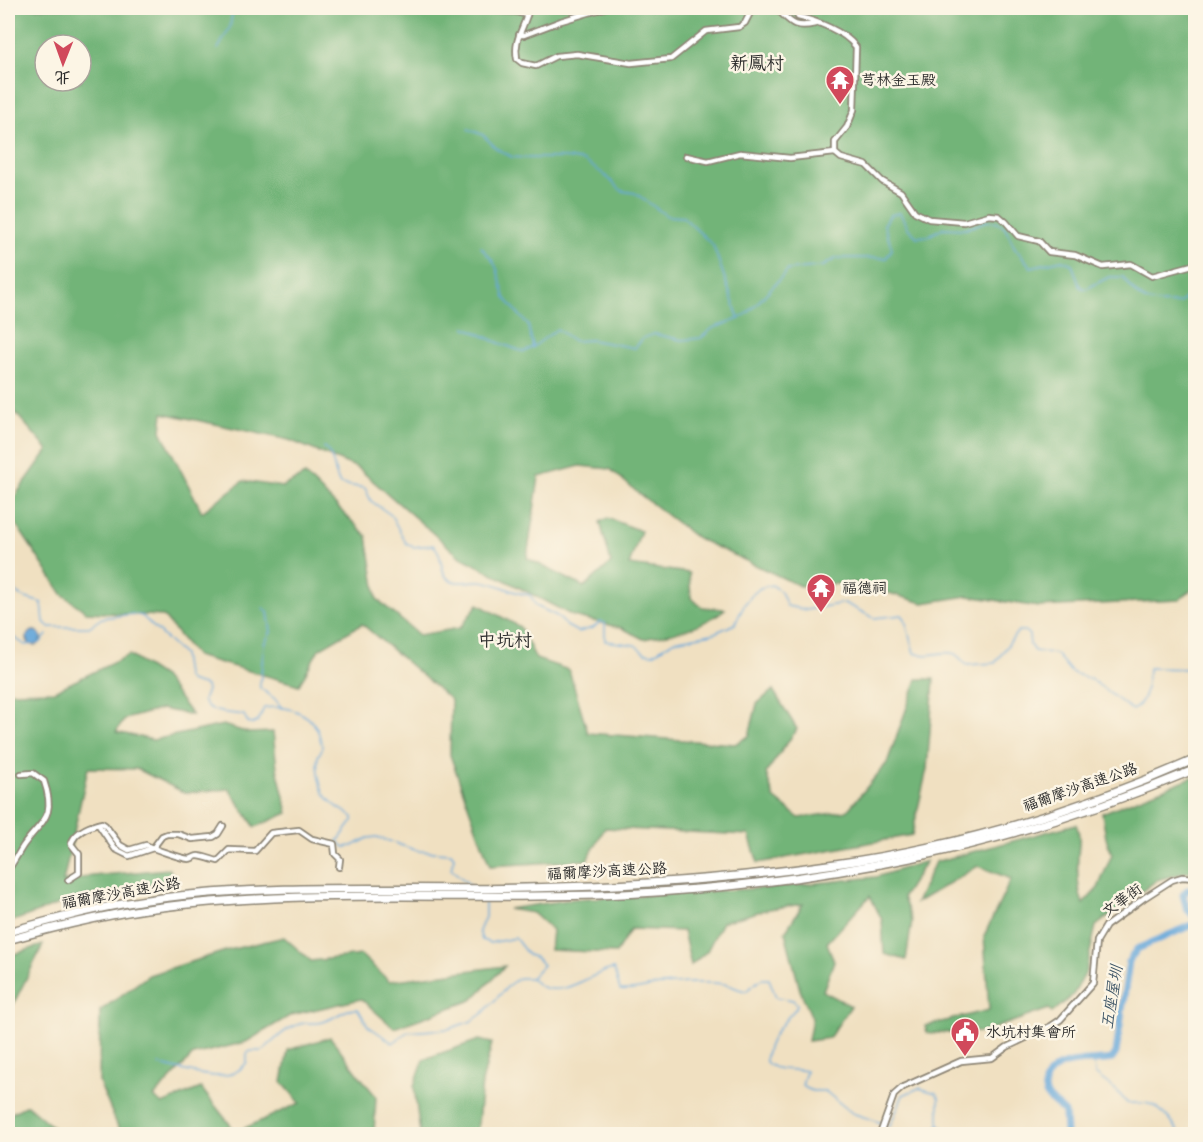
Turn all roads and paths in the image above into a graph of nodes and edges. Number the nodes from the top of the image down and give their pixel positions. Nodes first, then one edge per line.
1 (530, 8) edge
2 (605, 8) edge
3 (757, 8) edge
4 (776, 8) edge
5 (793, 8) edge
6 (496, 11) dead end
7 (528, 15) junction
8 (815, 24) junction
9 (519, 35) junction
10 (835, 153) junction
11 (686, 156) dead end
12 (1196, 264) edge
13 (1196, 759) edge
14 (1196, 769) edge
15 (21, 774) dead end
16 (223, 826) dead end
17 (153, 848) junction
18 (339, 867) dead end
19 (8, 870) edge
20 (1196, 878) edge
21 (68, 879) dead end
22 (8, 932) edge
23 (8, 940) edge
24 (880, 1134) edge

1 - 7 street
2 - 9 street
3 - 9 street
4 - 8 street
5 - 8 street
6 - 7 street
7 - 9 street
8 - 10 street
10 - 11 street
10 - 12 street
13 - 22 highway, 福爾摩沙高速公路
14 - 23 highway, 福爾摩沙高速公路
15 - 19 street
16 - 17 street
17 - 18 street
17 - 21 street
20 - 24 street, 文華街

